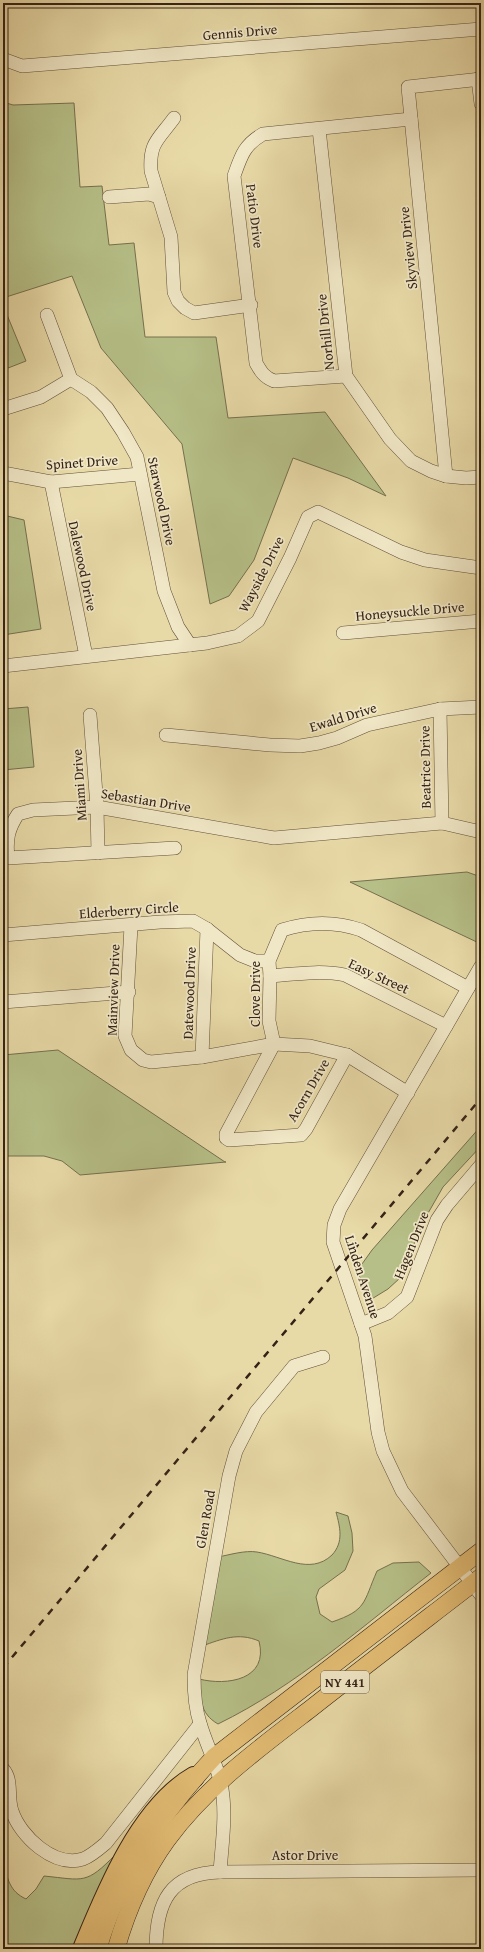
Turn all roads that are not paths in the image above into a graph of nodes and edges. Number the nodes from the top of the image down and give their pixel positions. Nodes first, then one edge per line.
1 (481, 29) edge
2 (3, 59) edge
3 (480, 79) edge
4 (481, 104) edge
5 (174, 118) dead end
6 (411, 119) junction
7 (319, 129) junction
8 (109, 197) dead end
9 (159, 197) junction
10 (251, 305) junction
11 (47, 315) dead end
12 (346, 376) junction
13 (71, 379) junction
14 (3, 409) edge
15 (3, 473) edge
16 (140, 474) junction
17 (446, 476) junction
18 (481, 477) edge
19 (51, 482) junction
20 (481, 568) edge
21 (481, 621) edge
22 (343, 633) dead end
23 (190, 645) junction
24 (86, 656) junction
25 (3, 666) edge
26 (481, 707) edge
27 (440, 709) junction
28 (90, 716) dead end
29 (166, 735) dead end
30 (97, 807) junction
31 (442, 823) junction
32 (481, 832) edge
33 (175, 848) dead end
34 (98, 853) junction
35 (131, 926) junction
36 (207, 929) junction
37 (3, 935) edge
38 (269, 962) junction
39 (481, 966) edge
40 (270, 976) junction
41 (468, 988) junction
42 (129, 992) junction
43 (3, 1002) edge
44 (446, 1026) junction
45 (274, 1044) junction
46 (347, 1055) junction
47 (202, 1057) junction
48 (408, 1093) junction
49 (481, 1165) edge
50 (361, 1324) junction
51 (323, 1357) dead end
52 (481, 1551) edge
53 (460, 1568) junction
54 (478, 1585) edge
55 (200, 1724) junction
56 (214, 1757) junction
57 (4, 1769) edge
58 (194, 1777) junction
59 (220, 1782) junction
60 (481, 1870) edge
61 (220, 1872) junction
62 (83, 1949) edge
63 (98, 1949) edge
64 (116, 1949) edge
65 (156, 1949) edge

1 - 2 street, Gennis Drive
3 - 4 street
3 - 6 street, Skyview Drive
5 - 9 street
6 - 7 street, Patio Drive
6 - 17 street, Skyview Drive
7 - 10 street, Patio Drive
7 - 12 street, Norhill Drive
8 - 9 street
9 - 10 street
10 - 12 street, Patio Drive
11 - 13 street
12 - 17 street, Norhill Drive
13 - 14 street
13 - 16 street, Starwood Drive
15 - 19 street, Spinet Drive
16 - 19 street, Spinet Drive
16 - 23 street, Starwood Drive
17 - 18 street, Norhill Drive
19 - 24 street, Dalewood Drive
20 - 23 street, Wayside Drive
21 - 22 street, Honeysuckle Drive
23 - 24 street, Wayside Drive
24 - 25 street, Wayside Drive
26 - 27 street, Ewald Drive
27 - 29 street, Ewald Drive
27 - 31 street, Beatrice Drive
28 - 30 street, Miami Drive
30 - 31 street, Sebastian Drive
30 - 34 street, Miami Drive
30 - 34 street, Sebastian Drive
31 - 32 street, Sebastian Drive
33 - 34 street, Sebastian Drive
35 - 36 street, Elderberry Circle
35 - 37 street, Elderberry Circle
35 - 42 street, Mainview Drive
36 - 38 street, Elderberry Circle
36 - 47 street, Datewood Drive
38 - 40 street, Clove Drive
38 - 41 street, Clove Drive
39 - 41 street, Linden Avenue
40 - 44 street, Easy Street
40 - 45 street, Clove Drive
41 - 44 street, Linden Avenue
42 - 43 street
42 - 47 street, Mainview Drive
44 - 48 street, Linden Avenue
45 - 46 street, Clove Drive
45 - 46 street, Acorn Drive
45 - 47 street, Mainview Drive
46 - 48 street, Clove Drive
48 - 50 street, Linden Avenue
49 - 50 street, Hagen Drive
50 - 53 street, Linden Avenue
51 - 55 street, Glen Road
52 - 53 main road, NY 441
53 - 54 street, Linden Avenue
53 - 56 main road, NY 441
54 - 59 main road, NY 441
55 - 56 street, Glen Road
55 - 57 street
56 - 58 main road, NY 441
56 - 59 street, Glen Road
58 - 62 highway
58 - 63 main road, NY 441
59 - 61 street
59 - 64 main road, NY 441
60 - 61 street, Astor Drive
61 - 65 street, Astor Drive

